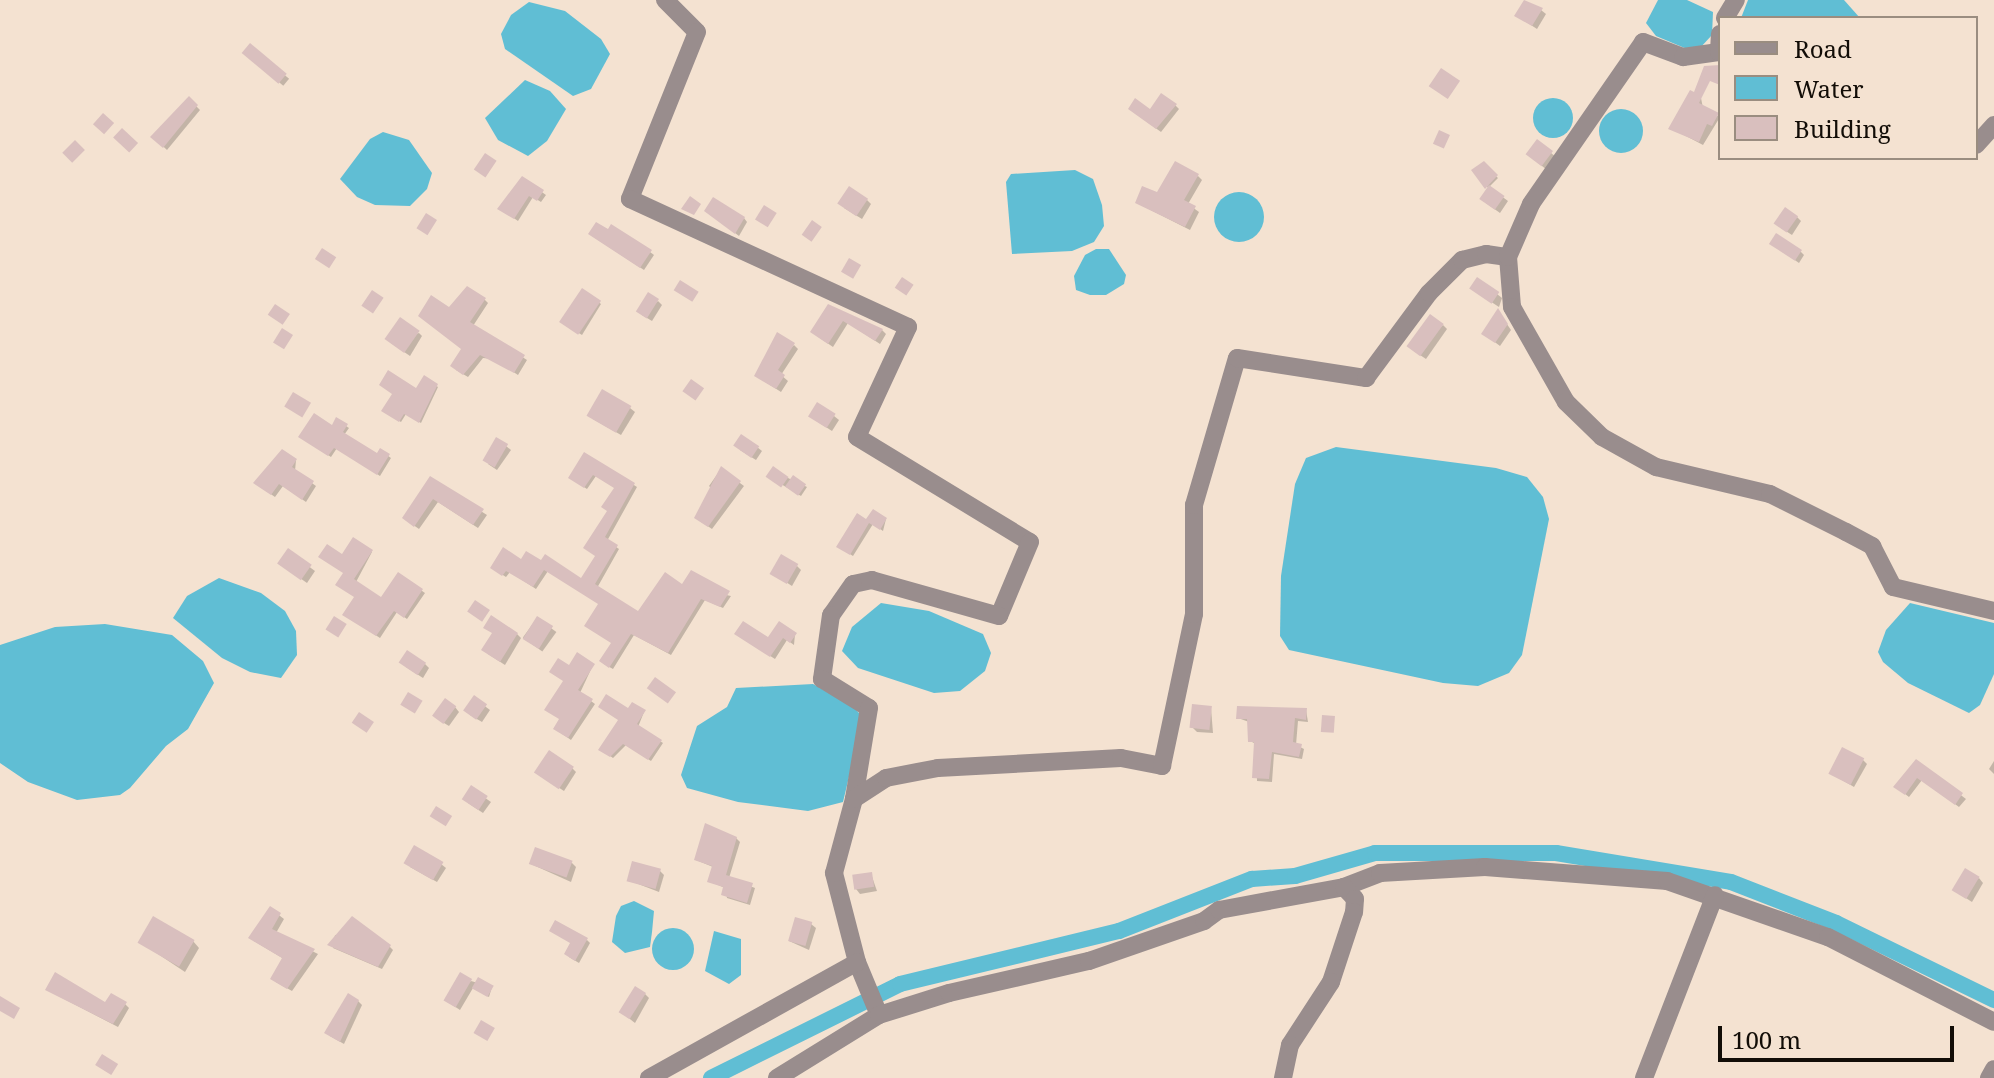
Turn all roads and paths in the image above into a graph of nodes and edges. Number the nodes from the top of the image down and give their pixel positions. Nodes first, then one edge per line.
1 (665, 0) edge
2 (1718, 52) edge
3 (1994, 125) edge
4 (1978, 143) edge
5 (1508, 257) junction
6 (1994, 611) edge
7 (854, 799) junction
8 (1344, 887) junction
9 (1715, 895) junction
10 (857, 962) junction
11 (879, 1015) junction
12 (1994, 1022) edge
13 (1994, 1069) edge
14 (649, 1078) edge
15 (777, 1078) edge
16 (1283, 1078) edge
17 (1644, 1078) edge
18 (1989, 1078) edge

1 - 7 street
2 - 5 street
3 - 4 street
5 - 6 street
5 - 7 street
7 - 10 street
8 - 9 street
8 - 11 street
8 - 16 street
9 - 12 street
9 - 17 street
10 - 11 street
10 - 14 street
11 - 15 street
13 - 18 street

